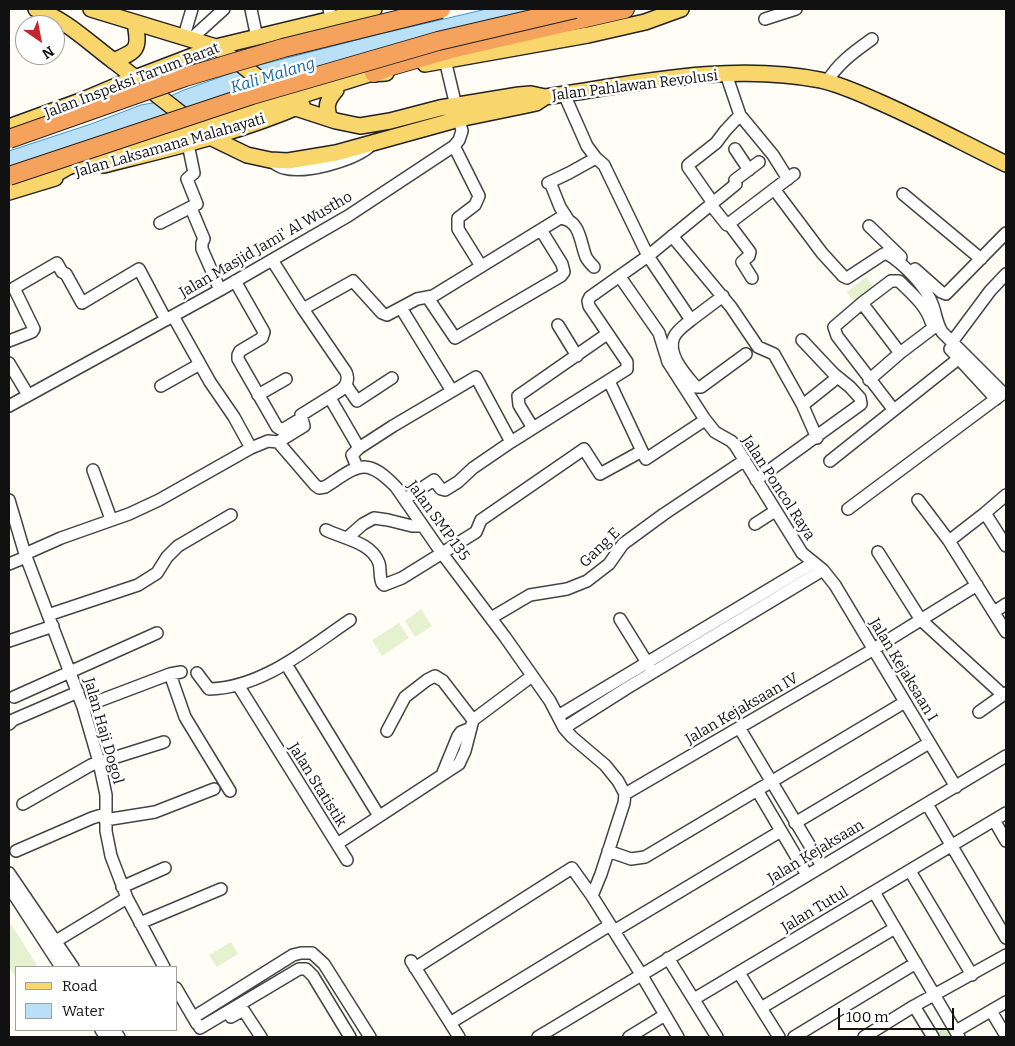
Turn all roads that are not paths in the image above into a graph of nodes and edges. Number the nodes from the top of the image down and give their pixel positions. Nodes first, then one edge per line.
1 (36, 9) edge
2 (91, 9) edge
3 (192, 9) edge
4 (224, 9) edge
5 (251, 9) edge
6 (374, 9) edge
7 (441, 9) edge
8 (575, 9) edge
9 (625, 9) edge
10 (681, 9) edge
11 (796, 9) edge
12 (330, 14) edge
13 (765, 18) dead end
14 (135, 23) junction
15 (188, 37) junction
16 (257, 38) junction
17 (872, 39) dead end
18 (216, 47) junction
19 (445, 60) junction
20 (113, 61) junction
21 (374, 73) junction
22 (726, 74) junction
23 (135, 78) junction
24 (827, 82) junction
25 (336, 90) junction
26 (564, 94) junction
27 (285, 100) junction
28 (457, 112) junction
29 (740, 116) junction
30 (330, 119) junction
31 (194, 124) junction
32 (9, 127) edge
33 (212, 138) junction
34 (9, 139) edge
35 (191, 144) junction
36 (454, 146) junction
37 (735, 149) dead end
38 (247, 155) junction
39 (596, 158) junction
40 (759, 162) dead end
41 (1006, 164) edge
42 (749, 170) junction
43 (9, 176) edge
44 (47, 179) junction
45 (774, 189) junction
46 (9, 192) edge
47 (903, 194) dead end
48 (712, 204) junction
49 (190, 208) junction
50 (569, 221) junction
51 (160, 224) dead end
52 (729, 224) junction
53 (869, 226) dead end
54 (541, 230) junction
55 (1006, 233) edge
56 (672, 236) junction
57 (648, 256) junction
58 (981, 259) junction
59 (272, 260) junction
60 (481, 266) junction
61 (594, 267) dead end
62 (1006, 274) edge
63 (620, 277) junction
64 (752, 278) dead end
65 (235, 281) junction
66 (220, 290) junction
67 (723, 296) junction
68 (428, 298) junction
69 (862, 303) junction
70 (401, 308) junction
71 (303, 309) junction
72 (169, 318) junction
73 (691, 320) junction
74 (558, 325) dead end
75 (934, 328) junction
76 (607, 334) junction
77 (802, 340) dead end
78 (9, 341) edge
79 (952, 342) junction
80 (900, 353) junction
81 (746, 354) dead end
82 (577, 356) junction
83 (958, 359) junction
84 (9, 363) edge
85 (200, 364) junction
86 (838, 377) junction
87 (392, 378) dead end
88 (286, 379) dead end
89 (869, 380) junction
90 (609, 381) junction
91 (346, 385) junction
92 (161, 386) dead end
93 (452, 391) junction
94 (258, 394) junction
95 (28, 395) junction
96 (1002, 396) edge
97 (330, 398) junction
98 (803, 405) junction
99 (9, 406) edge
100 (893, 409) junction
101 (705, 420) junction
102 (297, 421) dead end
103 (533, 428) junction
104 (817, 438) junction
105 (278, 442) junction
106 (511, 442) junction
107 (251, 448) junction
108 (359, 448) junction
109 (642, 451) junction
110 (745, 460) junction
111 (830, 461) dead end
112 (357, 466) junction
113 (94, 470) dead end
114 (756, 480) junction
115 (1006, 495) edge
116 (405, 499) junction
117 (9, 500) edge
118 (918, 500) dead end
119 (848, 509) dead end
120 (775, 511) junction
121 (985, 513) junction
122 (231, 515) dead end
123 (111, 519) junction
124 (755, 524) dead end
125 (12, 525) edge
126 (423, 526) junction
127 (326, 530) dead end
128 (347, 538) junction
129 (949, 540) junction
130 (1006, 546) edge
131 (441, 552) junction
132 (878, 552) dead end
133 (26, 556) junction
134 (812, 562) junction
135 (9, 564) edge
136 (823, 570) junction
137 (977, 585) junction
138 (1006, 604) edge
139 (994, 612) junction
140 (48, 615) junction
141 (491, 618) junction
142 (620, 619) dead end
143 (350, 620) dead end
144 (921, 620) junction
145 (53, 626) junction
146 (1006, 632) edge
147 (157, 633) dead end
148 (9, 641) edge
149 (874, 650) junction
150 (286, 664) junction
151 (650, 667) junction
152 (70, 672) junction
153 (196, 673) dead end
154 (532, 676) junction
155 (238, 685) junction
156 (78, 692) junction
157 (1004, 694) edge
158 (14, 697) dead end
159 (905, 702) junction
160 (83, 707) junction
161 (979, 712) dead end
162 (558, 716) junction
163 (9, 724) edge
164 (472, 724) junction
165 (564, 728) junction
166 (740, 729) junction
167 (387, 731) dead end
168 (164, 742) dead end
169 (929, 743) junction
170 (1006, 756) edge
171 (99, 762) junction
172 (771, 781) junction
173 (956, 787) junction
174 (214, 789) dead end
175 (756, 790) junction
176 (230, 791) dead end
177 (625, 794) junction
178 (23, 804) dead end
179 (927, 804) junction
180 (1006, 813) edge
181 (379, 816) junction
182 (105, 817) junction
183 (994, 820) junction
184 (794, 823) junction
185 (781, 831) junction
186 (1006, 841) edge
187 (337, 844) junction
188 (952, 846) junction
189 (16, 851) dead end
190 (608, 851) junction
191 (347, 860) dead end
192 (822, 866) junction
193 (165, 868) dead end
194 (910, 871) junction
195 (9, 873) edge
196 (807, 876) junction
197 (9, 887) edge
198 (221, 889) dead end
199 (874, 892) junction
200 (124, 893) junction
201 (592, 896) junction
202 (140, 923) junction
203 (612, 928) junction
204 (895, 928) junction
205 (1006, 938) edge
206 (52, 944) junction
207 (1006, 955) edge
208 (668, 958) junction
209 (916, 963) junction
210 (61, 966) edge
211 (72, 966) edge
212 (163, 966) edge
213 (739, 972) junction
214 (641, 974) junction
215 (972, 975) junction
216 (178, 991) edge
217 (934, 994) junction
218 (694, 999) junction
219 (1006, 1002) edge
220 (914, 1006) junction
221 (761, 1008) junction
222 (991, 1011) junction
223 (665, 1015) junction
224 (194, 1017) junction
225 (450, 1023) junction
226 (200, 1033) edge
227 (957, 1034) edge
228 (1006, 1036) edge
229 (261, 1037) edge
230 (350, 1037) edge
231 (370, 1037) edge
232 (459, 1037) edge
233 (538, 1037) edge
234 (629, 1037) edge
235 (678, 1037) edge
236 (718, 1037) edge
237 (779, 1037) edge
238 (794, 1037) edge
239 (864, 1037) edge
240 (933, 1037) edge

1 - 20 main road
2 - 14 main road
3 - 15 street
4 - 15 street
5 - 16 street
6 - 12 main road, Jalan Inspeksi Tarum Barat
7 - 34 highway, bridge
8 - 43 highway, bridge
9 - 21 highway
10 - 19 main road, Jalan Laksamana Malahayati
11 - 13 street
12 - 16 main road, Jalan Inspeksi Tarum Barat
14 - 15 main road
14 - 20 main road
15 - 18 main road
16 - 18 main road, Jalan Inspeksi Tarum Barat
17 - 24 street
18 - 23 main road, Jalan Inspeksi Tarum Barat
18 - 27 main road
19 - 21 main road, Jalan Laksamana Malahayati
19 - 28 street
20 - 23 main road
21 - 25 main road, Jalan Laksamana Malahayati
21 - 27 main road, Jalan Laksamana Malahayati
22 - 24 main road, Jalan Pahlawan Revolusi
22 - 26 main road, Jalan Pahlawan Revolusi
22 - 29 street
23 - 31 main road
23 - 32 main road, Jalan Inspeksi Tarum Barat
24 - 41 main road, Jalan Pahlawan Revolusi
25 - 27 main road, Jalan Laksamana Malahayati
25 - 30 main road
26 - 28 main road, Jalan Pahlawan Revolusi
26 - 39 street
27 - 30 main road
27 - 31 main road, Jalan Laksamana Malahayati
27 - 33 main road, Jalan Laksamana Malahayati
28 - 30 main road
28 - 36 street
28 - 38 main road
29 - 45 street
29 - 48 street
31 - 33 main road
31 - 44 main road, Jalan Laksamana Malahayati
33 - 35 main road, Jalan Laksamana Malahayati
33 - 38 main road
35 - 38 main road
35 - 44 main road, Jalan Laksamana Malahayati
35 - 49 street
36 - 59 street, Jalan Masjid Jami' Al Wustho
36 - 60 street
37 - 42 street
39 - 50 street
39 - 57 street
40 - 42 street
42 - 48 street
44 - 46 main road, Jalan Laksamana Malahayati
45 - 52 street
45 - 79 street
47 - 58 street
48 - 52 street
48 - 56 street
49 - 51 street
49 - 66 street
50 - 54 street
50 - 61 street
52 - 64 street
53 - 58 street
54 - 60 street
54 - 68 street
55 - 58 street
56 - 57 street
56 - 67 street
57 - 63 street
57 - 73 street
59 - 65 street, Jalan Masjid Jami' Al Wustho
59 - 71 street
60 - 68 street
62 - 79 street
63 - 76 street
63 - 101 street, Jalan Poncol Raya
65 - 66 street, Jalan Masjid Jami' Al Wustho
65 - 94 street
66 - 72 street, Jalan Masjid Jami' Al Wustho
67 - 73 street
67 - 98 street
68 - 70 street
69 - 75 street
69 - 80 street
69 - 89 street
70 - 71 street
70 - 93 street
71 - 91 street
72 - 78 street
72 - 85 street
72 - 95 street, Jalan Masjid Jami' Al Wustho
73 - 81 street
74 - 82 street
75 - 80 street
75 - 83 street
76 - 82 street
76 - 90 street
77 - 86 street
79 - 96 street
80 - 89 street
82 - 103 street
83 - 96 street
83 - 100 street
84 - 95 street
85 - 92 street
85 - 107 street
86 - 98 street
86 - 104 street
87 - 91 street
88 - 94 street
89 - 100 street
90 - 103 street
90 - 109 street
91 - 97 street
93 - 106 street
93 - 108 street
94 - 102 street
95 - 99 street, Jalan Masjid Jami' Al Wustho
96 - 119 street
97 - 105 street
97 - 108 street
98 - 104 street
100 - 111 street
101 - 109 street
101 - 110 street, Jalan Poncol Raya
103 - 106 street
104 - 114 street
105 - 107 street
105 - 112 street
106 - 116 street
107 - 123 street
108 - 112 street
109 - 131 street
110 - 114 street, Jalan Poncol Raya
110 - 141 street, Gang E
112 - 116 street, Jalan SMP 135
113 - 123 street
114 - 120 street, Jalan Poncol Raya
115 - 121 street
116 - 126 street, Jalan SMP 135
117 - 125 street, Jalan Haji Dogol
118 - 129 street
120 - 124 street
120 - 134 street, Jalan Poncol Raya
121 - 129 street
121 - 130 street
122 - 140 street
123 - 133 street
125 - 133 street, Jalan Haji Dogol
126 - 128 street
126 - 131 street, Jalan SMP 135
127 - 128 street
128 - 131 street
129 - 137 street
131 - 141 street, Jalan SMP 135
132 - 144 street
133 - 135 street
133 - 140 street, Jalan Haji Dogol
134 - 136 street, Jalan Poncol Raya
134 - 151 street
136 - 149 street, Jalan Kejaksaan I
136 - 151 street
137 - 139 street
137 - 144 street, Jalan Kejaksaan IV
138 - 139 street
139 - 146 street
140 - 145 street, Jalan Haji Dogol
141 - 154 street, Jalan SMP 135
142 - 151 street
143 - 150 street
144 - 149 street, Jalan Kejaksaan IV
144 - 157 street
145 - 148 street
145 - 152 street, Jalan Haji Dogol
147 - 152 street
149 - 159 street, Jalan Kejaksaan I
149 - 166 street, Jalan Kejaksaan IV
150 - 155 street
150 - 181 street
151 - 162 street
151 - 165 street
152 - 156 street, Jalan Haji Dogol
152 - 158 street
153 - 155 street
154 - 162 street, Jalan SMP 135
154 - 164 street
155 - 187 street, Jalan Statistik
156 - 160 street, Jalan Haji Dogol
156 - 163 street
157 - 161 street
159 - 169 street, Jalan Kejaksaan I
159 - 172 street
160 - 171 street, Jalan Haji Dogol
160 - 176 street
162 - 165 street, Jalan SMP 135
164 - 167 street
164 - 181 street, Jalan Statistik
165 - 177 street, Jalan SMP 135
166 - 172 street
166 - 177 street, Jalan Kejaksaan IV
168 - 171 street
169 - 173 street, Jalan Kejaksaan I
169 - 184 street
170 - 173 street, Jalan Kejaksaan
171 - 178 street
171 - 182 street, Jalan Haji Dogol
172 - 175 street
172 - 184 street
173 - 179 street, Jalan Kejaksaan
174 - 182 street
175 - 185 street
175 - 190 street
177 - 190 street
179 - 188 street
179 - 192 street, Jalan Kejaksaan
180 - 183 street, Jalan Tutul
181 - 187 street, Jalan Statistik
182 - 189 street
182 - 200 street, Jalan Haji Dogol
183 - 186 street
183 - 188 street, Jalan Tutul
184 - 192 street
185 - 196 street
185 - 203 street
187 - 191 street
188 - 194 street, Jalan Tutul
188 - 205 street
190 - 201 street
192 - 196 street, Jalan Kejaksaan
193 - 200 street
194 - 199 street, Jalan Tutul
194 - 215 street
195 - 206 street
196 - 208 street, Jalan Kejaksaan
197 - 206 street
198 - 202 street
199 - 204 street
199 - 213 street, Jalan Tutul
200 - 202 street, Jalan Haji Dogol
200 - 206 street
201 - 203 street
201 - 225 street
202 - 212 street, Jalan Haji Dogol
203 - 214 street
203 - 225 street
204 - 209 street
204 - 221 street
206 - 210 street
206 - 211 street
207 - 215 street
208 - 214 street, Jalan Kejaksaan
208 - 218 street
209 - 217 street
209 - 238 street
213 - 218 street, Jalan Tutul
213 - 221 street
214 - 223 street
214 - 233 street, Jalan Kejaksaan
215 - 217 street
216 - 224 street
217 - 220 street
217 - 227 street
218 - 236 street
219 - 222 street
220 - 239 street
220 - 240 street
221 - 237 street
222 - 227 street
222 - 228 street
223 - 234 street
223 - 235 street
224 - 226 street
224 - 231 street
225 - 232 street
226 - 229 street
226 - 230 street

